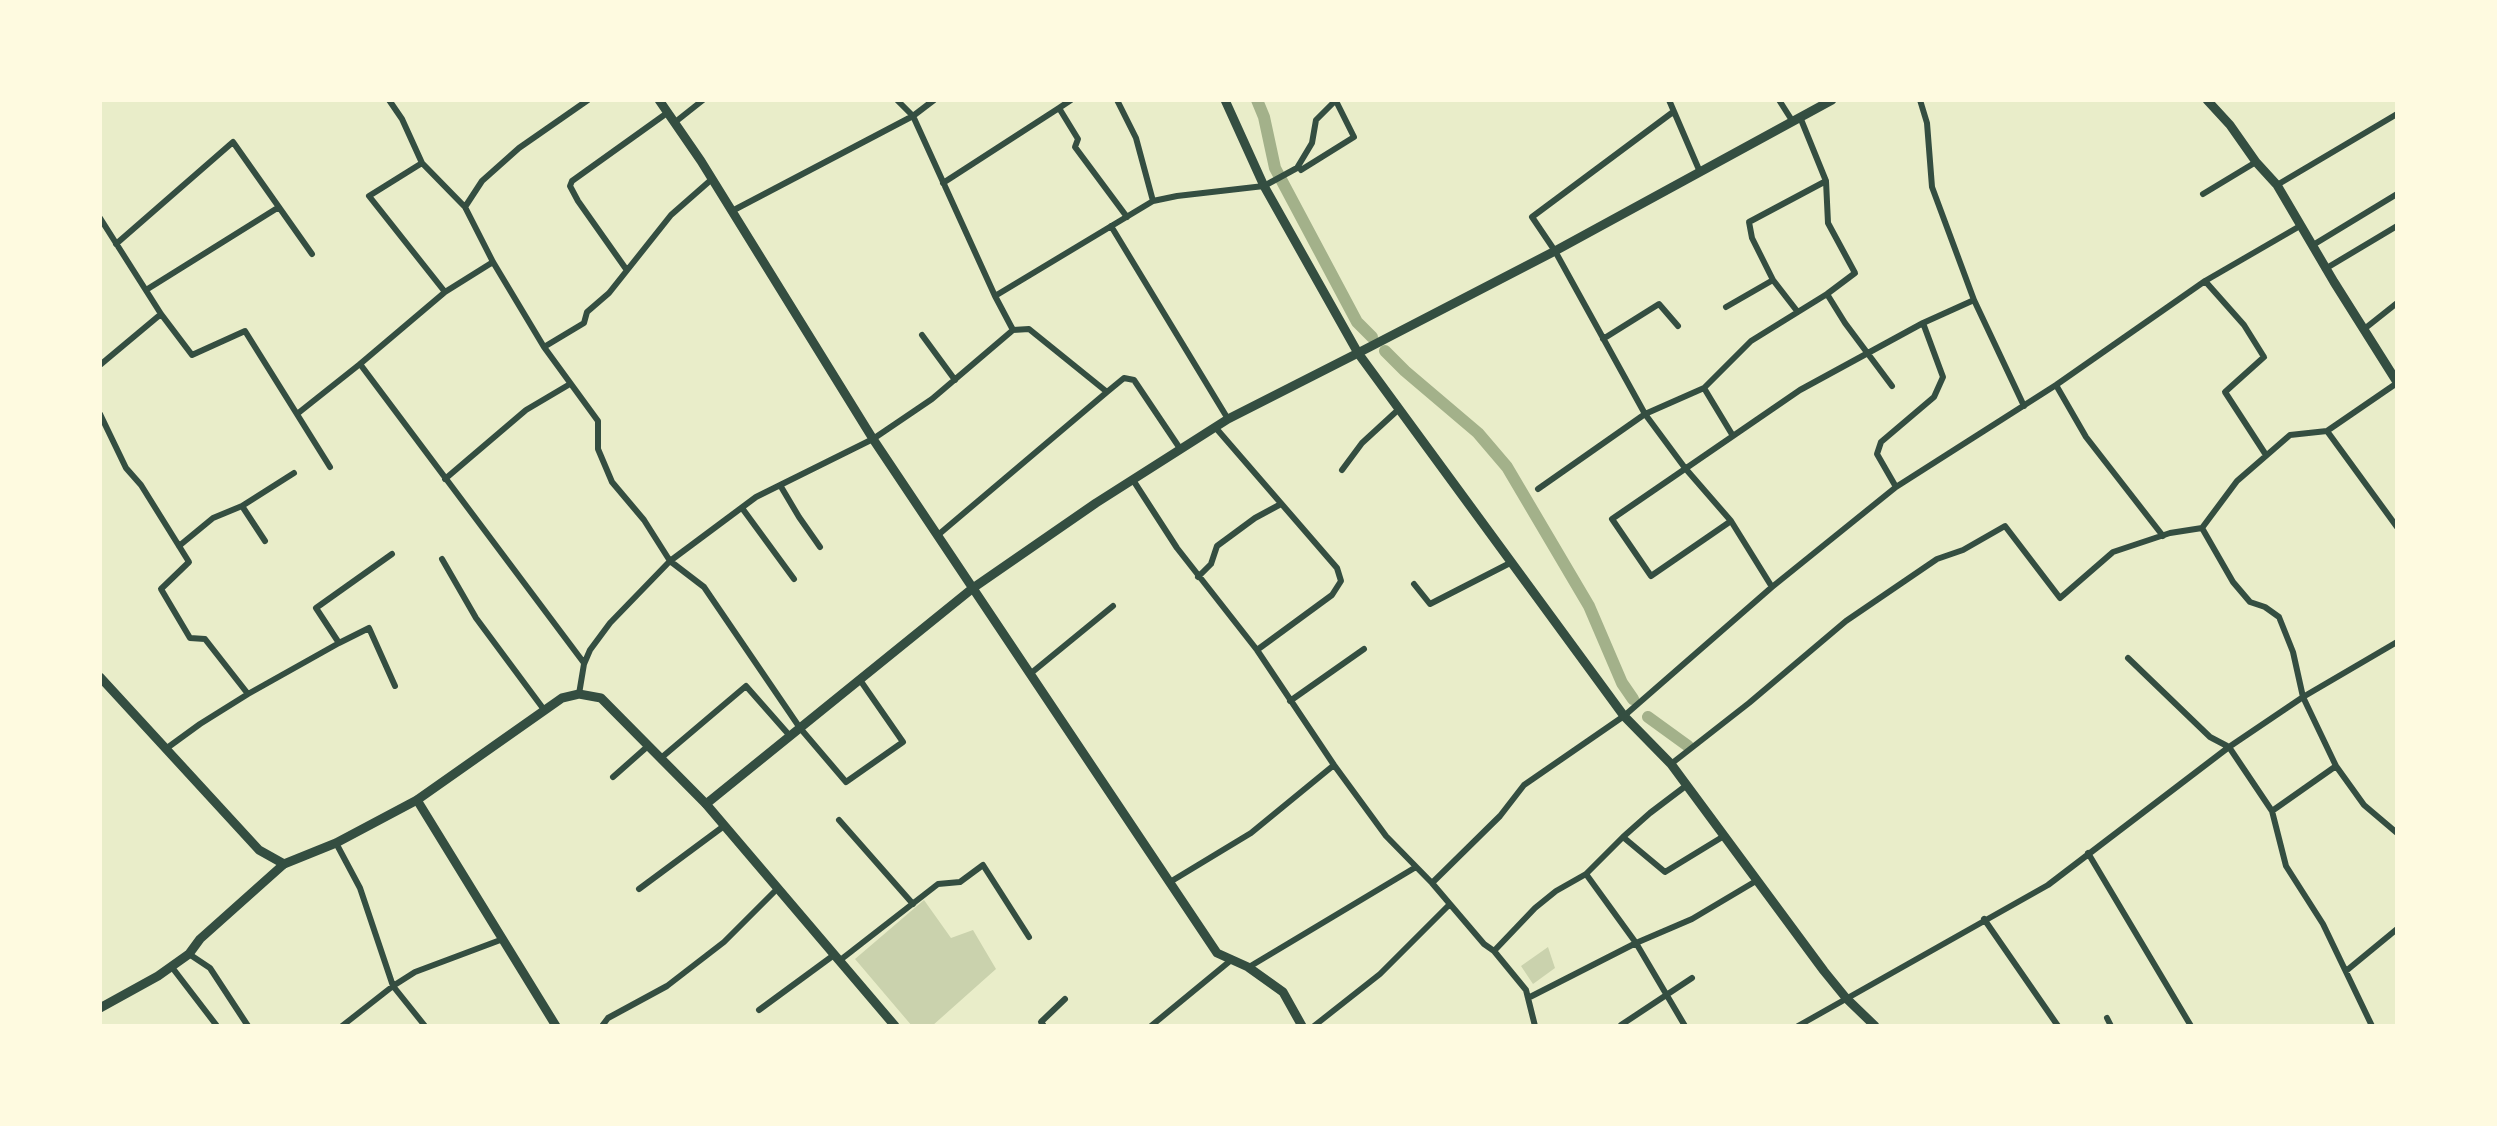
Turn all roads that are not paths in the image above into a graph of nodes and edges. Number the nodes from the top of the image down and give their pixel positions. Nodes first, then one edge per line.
1 (390, 100) edge
2 (588, 100) edge
3 (659, 100) edge
4 (703, 100) edge
5 (896, 100) edge
6 (934, 100) edge
7 (1072, 100) edge
8 (1117, 100) edge
9 (1225, 100) edge
10 (1336, 100) edge
11 (1669, 100) edge
12 (1780, 100) edge
13 (1832, 100) edge
14 (1920, 100) edge
15 (2207, 100) edge
16 (2216, 104) edge
17 (1059, 108) junction
18 (1673, 112) junction
19 (667, 113) junction
20 (2397, 114) edge
21 (913, 116) junction
22 (1797, 119) junction
23 (674, 123) junction
24 (2256, 162) junction
25 (422, 163) junction
26 (1301, 170) dead end
27 (1700, 172) junction
28 (712, 179) junction
29 (1826, 181) junction
30 (943, 183) junction
31 (2278, 185) junction
32 (1264, 186) junction
33 (2203, 194) dead end
34 (2397, 194) edge
35 (1153, 201) junction
36 (279, 207) junction
37 (465, 207) junction
38 (732, 211) junction
39 (1127, 217) junction
40 (100, 218) edge
41 (1112, 226) junction
42 (2300, 226) junction
43 (2397, 226) edge
44 (116, 244) junction
45 (2312, 246) junction
46 (1555, 250) junction
47 (312, 254) dead end
48 (493, 262) junction
49 (2325, 268) junction
50 (626, 269) junction
51 (1773, 280) junction
52 (2205, 281) junction
53 (146, 290) junction
54 (446, 292) junction
55 (1827, 294) junction
56 (994, 296) junction
57 (1974, 300) junction
58 (2397, 303) edge
59 (1726, 307) dead end
60 (1797, 312) junction
61 (161, 314) junction
62 (1923, 323) junction
63 (1678, 326) dead end
64 (1013, 330) junction
65 (2363, 330) junction
66 (922, 335) dead end
67 (1603, 340) junction
68 (544, 346) junction
69 (1358, 353) junction
70 (1867, 353) junction
71 (100, 364) edge
72 (360, 364) junction
73 (956, 380) junction
74 (2397, 382) edge
75 (570, 384) junction
76 (2056, 385) junction
77 (1892, 386) dead end
78 (1704, 388) junction
79 (1107, 392) junction
80 (2024, 406) junction
81 (1400, 408) junction
82 (100, 414) edge
83 (296, 414) junction
84 (1645, 414) junction
85 (1228, 419) junction
86 (1215, 427) junction
87 (2328, 431) junction
88 (1733, 436) junction
89 (872, 439) junction
90 (1180, 450) junction
91 (2266, 456) junction
92 (330, 467) dead end
93 (1685, 468) junction
94 (1342, 470) dead end
95 (294, 473) dead end
96 (445, 478) junction
97 (1133, 480) junction
98 (780, 485) junction
99 (1896, 487) junction
100 (1538, 489) dead end
101 (1281, 504) junction
102 (242, 506) junction
103 (742, 508) junction
104 (1731, 521) junction
105 (2397, 527) edge
106 (2202, 528) junction
107 (938, 535) junction
108 (2163, 536) junction
109 (266, 540) dead end
110 (179, 546) junction
111 (820, 547) dead end
112 (392, 554) dead end
113 (442, 560) dead end
114 (670, 561) junction
115 (1513, 561) junction
116 (1198, 577) junction
117 (794, 579) dead end
118 (1414, 584) dead end
119 (1772, 587) junction
120 (974, 588) junction
121 (1113, 606) dead end
122 (2397, 642) edge
123 (340, 643) junction
124 (1256, 650) junction
125 (1364, 650) dead end
126 (2128, 658) dead end
127 (584, 664) junction
128 (1030, 674) junction
129 (100, 677) edge
130 (860, 680) junction
131 (395, 686) dead end
132 (248, 694) junction
133 (579, 694) junction
134 (2303, 697) junction
135 (1290, 701) junction
136 (546, 711) junction
137 (1624, 716) junction
138 (800, 728) junction
139 (790, 736) junction
140 (648, 746) junction
141 (168, 748) junction
142 (2229, 748) junction
143 (661, 758) junction
144 (1671, 764) junction
145 (1334, 765) junction
146 (2336, 766) junction
147 (613, 777) dead end
148 (1686, 785) junction
149 (417, 800) junction
150 (706, 804) junction
151 (2272, 811) junction
152 (839, 820) dead end
153 (724, 826) junction
154 (2397, 832) edge
155 (1724, 836) junction
156 (1623, 837) junction
157 (336, 844) junction
158 (2088, 853) junction
159 (284, 864) junction
160 (1416, 867) junction
161 (1586, 874) junction
162 (1756, 881) junction
163 (1170, 882) junction
164 (1432, 883) junction
165 (639, 888) dead end
166 (778, 888) junction
167 (913, 904) junction
168 (1449, 905) junction
169 (1984, 919) junction
170 (2397, 930) edge
171 (1029, 937) dead end
172 (504, 939) junction
173 (1636, 943) junction
174 (1494, 950) junction
175 (189, 954) junction
176 (837, 958) junction
177 (1230, 961) junction
178 (170, 965) junction
179 (1248, 967) junction
180 (2346, 971) junction
181 (1692, 978) dead end
182 (393, 986) junction
183 (1666, 994) junction
184 (1528, 998) junction
185 (1846, 998) junction
186 (1065, 1000) dead end
187 (100, 1008) edge
188 (759, 1010) dead end
189 (344, 1025) edge
190 (1041, 1025) edge
191 (1621, 1025) edge
192 (217, 1026) edge
193 (248, 1026) edge
194 (425, 1026) edge
195 (556, 1026) edge
196 (602, 1026) edge
197 (894, 1026) edge
198 (1150, 1026) edge
199 (1302, 1026) edge
200 (1314, 1026) edge
201 (1535, 1026) edge
202 (1685, 1026) edge
203 (1798, 1026) edge
204 (1875, 1026) edge
205 (2058, 1026) edge
206 (2192, 1026) edge
207 (2372, 1026) edge

1 - 25 street
2 - 37 street
3 - 19 street
4 - 23 street
5 - 21 street
6 - 21 street
7 - 17 street
8 - 35 street
9 - 32 street
10 - 26 street
10 - 32 street
11 - 18 street
12 - 22 street
13 - 22 street
14 - 57 street
15 - 16 street
16 - 24 street
17 - 30 street
17 - 39 street
18 - 27 street
18 - 46 street
19 - 23 street
19 - 50 street
20 - 31 street
21 - 30 street
21 - 38 street
22 - 27 street
22 - 29 street
23 - 28 street
24 - 31 street
24 - 33 street
25 - 37 street
25 - 54 street
27 - 46 street
28 - 38 street
28 - 50 street
29 - 51 street
29 - 55 street
30 - 56 street
31 - 42 street
32 - 35 street
32 - 69 street
34 - 45 street
35 - 39 street
36 - 44 street
36 - 47 street
36 - 53 street
37 - 48 street
38 - 89 street
39 - 41 street
40 - 44 street
41 - 56 street
41 - 85 street
42 - 45 street
42 - 52 street
43 - 49 street
44 - 53 street
45 - 49 street
46 - 67 street
46 - 69 street
48 - 54 street
48 - 68 street
49 - 65 street
50 - 68 street
51 - 59 street
51 - 60 street
52 - 76 street
52 - 91 street
53 - 61 street
54 - 72 street
55 - 60 street
55 - 70 street
56 - 64 street
57 - 62 street
57 - 80 street
58 - 65 street
60 - 78 street
61 - 71 street
61 - 83 street
62 - 70 street
62 - 99 street
63 - 67 street
64 - 73 street
64 - 79 street
65 - 74 street
66 - 73 street
67 - 84 street
68 - 75 street
69 - 81 street
69 - 85 street
70 - 77 street
70 - 88 street
72 - 83 street
72 - 96 street
73 - 89 street
74 - 87 street
75 - 96 street
75 - 114 street
76 - 80 street
76 - 108 street
78 - 84 street
78 - 88 street
79 - 90 street
79 - 107 street
80 - 99 street
81 - 94 street
81 - 115 street
82 - 110 street
83 - 92 street
84 - 93 street
84 - 100 street
85 - 86 street
86 - 90 street
86 - 101 street
87 - 91 street
87 - 105 street
88 - 93 street
89 - 98 street
89 - 107 street
90 - 97 street
91 - 106 street
93 - 104 street
93 - 104 street
95 - 102 street
96 - 127 street
97 - 116 street
97 - 120 street
98 - 103 street
98 - 111 street
99 - 119 street
101 - 116 street
101 - 124 street
102 - 109 street
102 - 110 street
103 - 114 street
103 - 117 street
104 - 119 street
106 - 108 street
106 - 134 street
107 - 120 street
108 - 144 street
110 - 132 street
112 - 123 street
113 - 136 street
114 - 127 street
114 - 138 street
115 - 118 street
115 - 137 street
116 - 124 street
119 - 137 street
120 - 128 street
120 - 130 street
121 - 128 street
122 - 134 street
123 - 131 street
123 - 132 street
124 - 135 street
125 - 135 street
126 - 142 street
127 - 133 street
128 - 163 street
129 - 141 street
130 - 138 street
130 - 138 street
132 - 141 street
133 - 136 street
133 - 140 street
134 - 142 street
134 - 146 street
135 - 145 street
136 - 149 street
137 - 144 street
137 - 164 street
138 - 139 street
139 - 143 street
139 - 150 street
140 - 143 street
140 - 147 street
141 - 159 street
142 - 151 street
142 - 158 street
143 - 150 street
144 - 148 street
145 - 160 street
145 - 163 street
146 - 151 street
146 - 154 street
148 - 155 street
148 - 156 street
149 - 157 street
149 - 172 street
150 - 153 street
151 - 180 street
152 - 167 street
153 - 165 street
153 - 166 street
155 - 156 street
155 - 162 street
156 - 161 street
157 - 159 street
157 - 182 street
158 - 169 street
158 - 206 street
159 - 175 street
160 - 164 street
160 - 179 street
161 - 173 street
161 - 174 street
162 - 173 street
162 - 185 street
163 - 177 street
164 - 168 street
166 - 176 street
166 - 196 street
167 - 171 street
167 - 176 street
168 - 174 street
168 - 200 street
169 - 185 street
169 - 205 street
170 - 180 street
172 - 182 street
172 - 195 street
173 - 183 street
173 - 184 street
174 - 184 street
175 - 178 street
175 - 193 street
176 - 188 street
176 - 197 street
177 - 179 street
177 - 198 street
178 - 187 street
178 - 192 street
179 - 199 street
180 - 207 street
181 - 183 street
182 - 189 street
182 - 194 street
183 - 191 street
183 - 202 street
184 - 201 street
185 - 203 street
185 - 204 street
186 - 190 street

